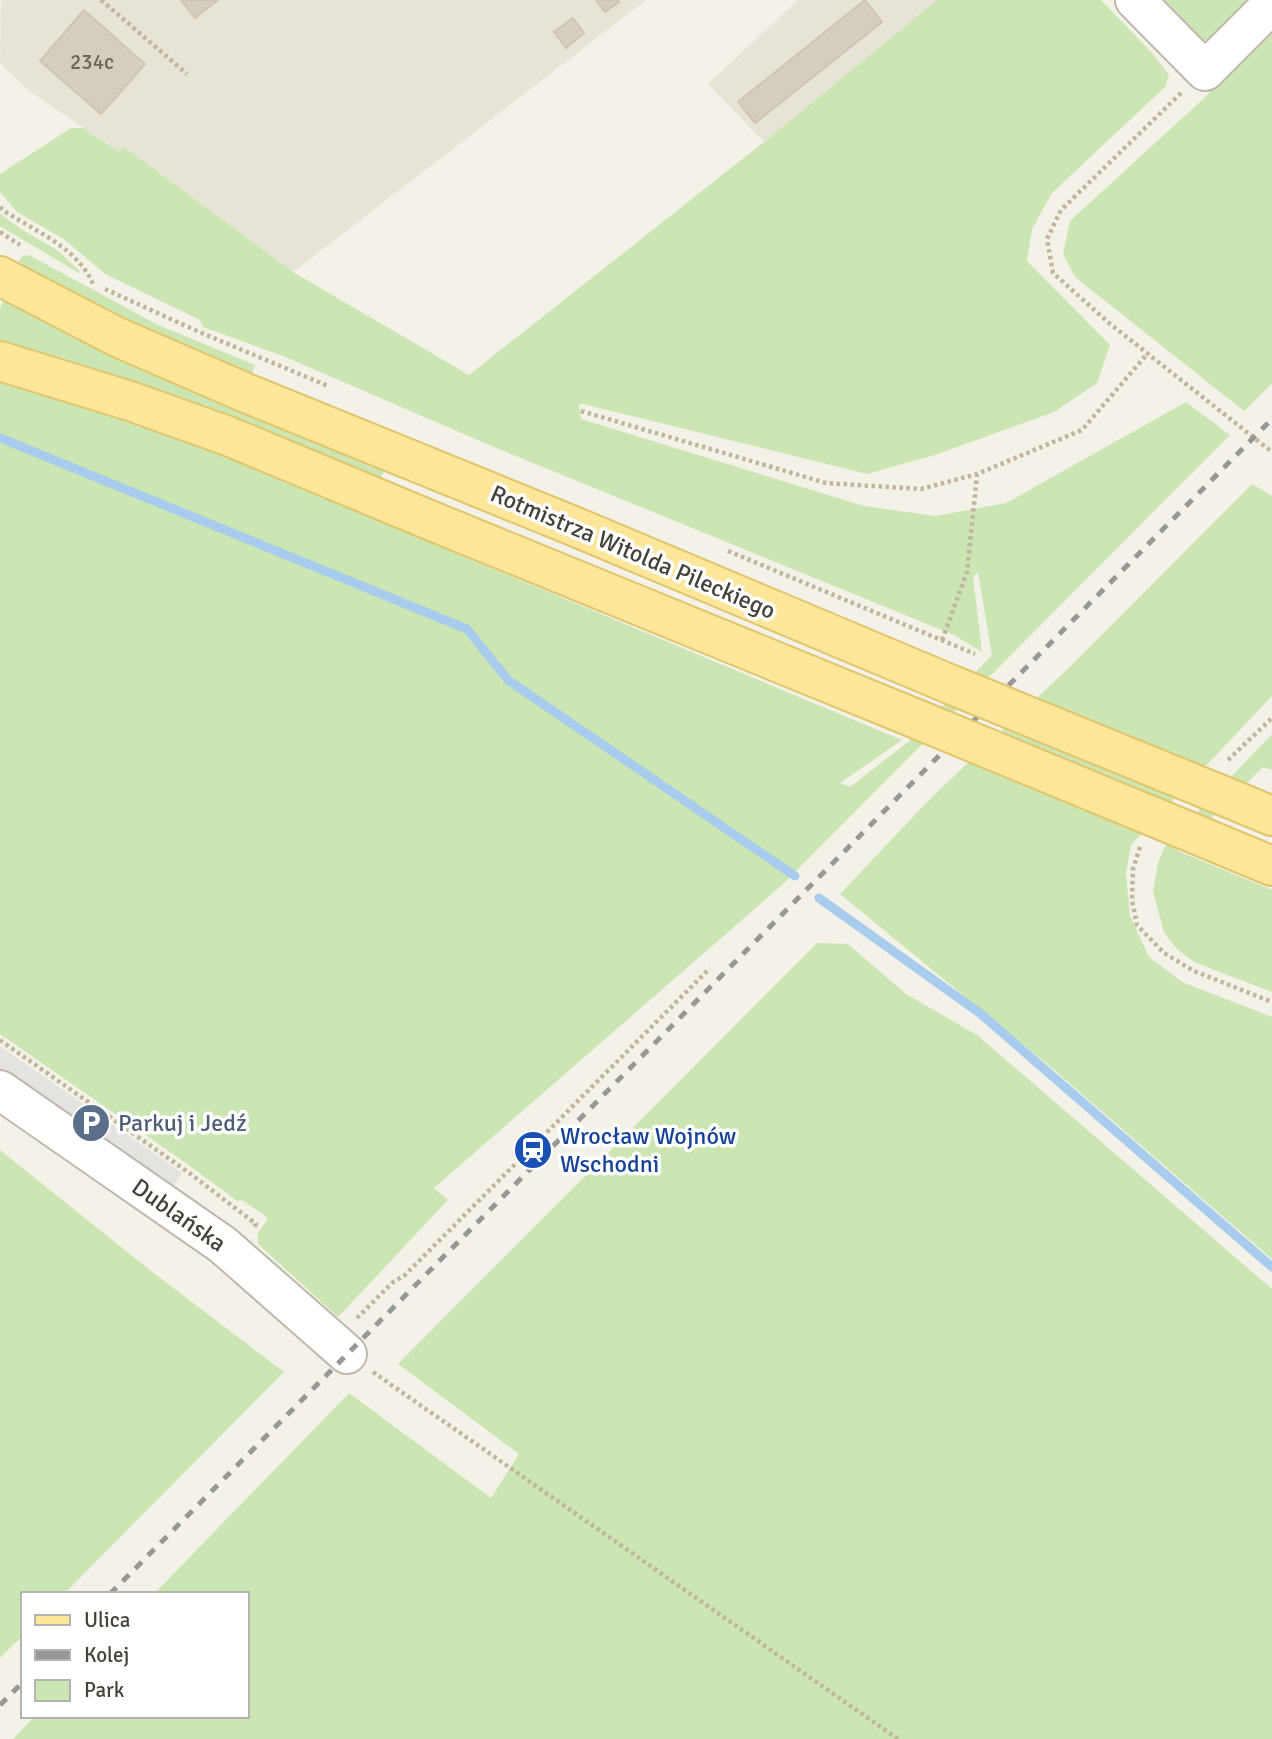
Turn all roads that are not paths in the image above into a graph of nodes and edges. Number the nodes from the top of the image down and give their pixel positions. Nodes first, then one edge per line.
1 (1135, 0) edge
2 (1272, 4) edge
3 (8, 260) edge
4 (0, 361) edge
5 (1272, 816) edge
6 (1272, 866) edge
7 (0, 1090) edge
8 (351, 1337) road end

1 - 2 street
3 - 5 main road, Rotmistrza Witolda Pileckiego, bridge
4 - 6 main road, Rotmistrza Witolda Pileckiego, bridge
7 - 8 street, Dublańska

